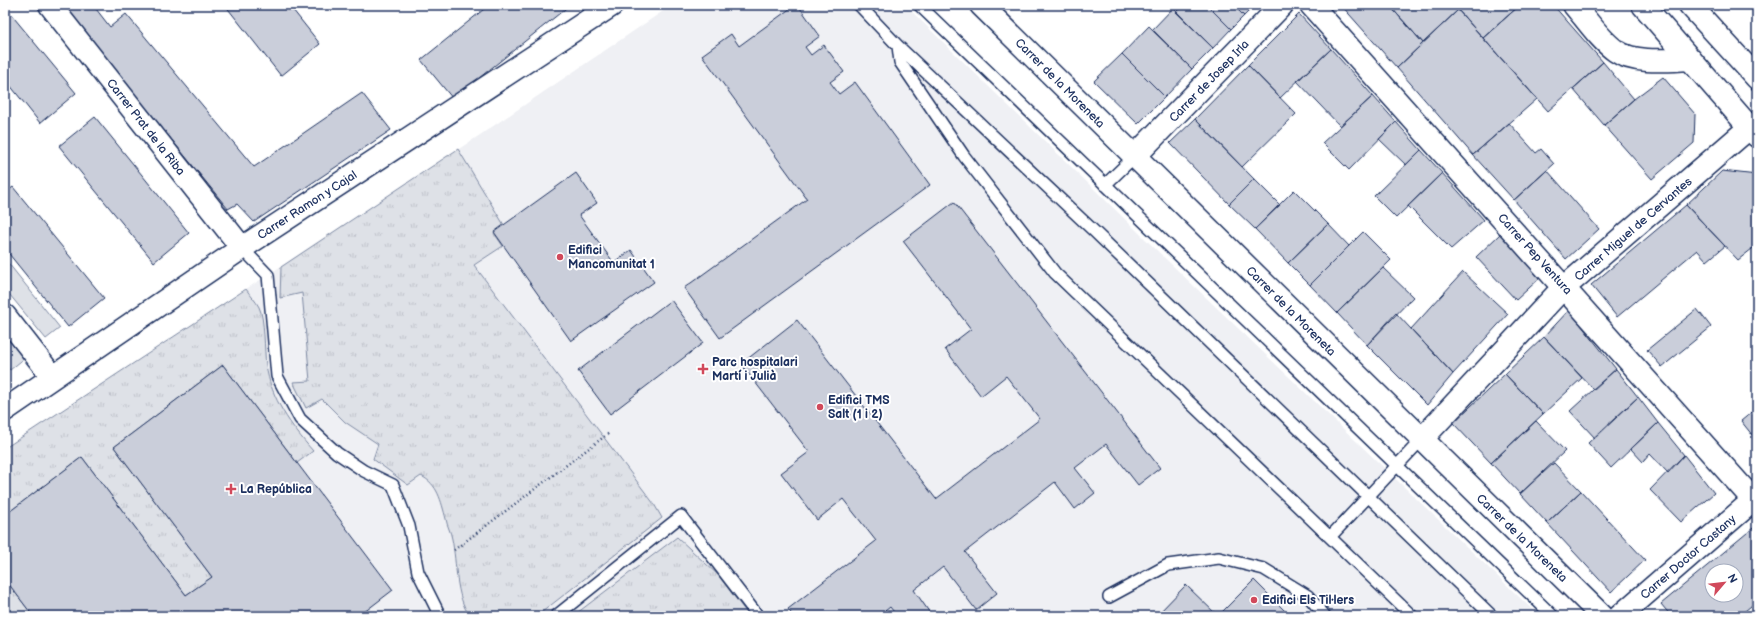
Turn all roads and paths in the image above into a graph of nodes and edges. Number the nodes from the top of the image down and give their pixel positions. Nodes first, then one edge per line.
1 (50, 5) edge
2 (612, 5) edge
3 (860, 5) edge
4 (919, 5) edge
5 (981, 5) edge
6 (1282, 5) edge
7 (1311, 5) edge
8 (1574, 5) edge
9 (1643, 5) edge
10 (1690, 5) edge
11 (898, 46) junction
12 (1690, 60) junction
13 (1757, 78) edge
14 (1753, 132) edge
15 (1135, 156) junction
16 (1105, 185) junction
17 (242, 248) junction
18 (1565, 288) junction
19 (5, 316) edge
20 (52, 376) junction
21 (5, 410) edge
22 (609, 433) dead end
23 (1422, 439) junction
24 (1396, 465) junction
25 (1368, 496) junction
26 (1756, 500) edge
27 (1330, 537) junction
28 (454, 550) dead end
29 (1109, 597) dead end
30 (440, 616) edge
31 (556, 616) edge
32 (758, 616) edge
33 (1325, 616) edge
34 (1412, 616) edge
35 (1492, 616) edge
36 (1553, 616) edge
37 (1602, 616) edge
38 (1620, 616) edge

1 - 17 street, Carrer Prat de la Riba
2 - 17 street, Carrer Ramon y Cajal
3 - 11 lane
4 - 16 lane
5 - 15 street, Carrer de la Moreneta
6 - 15 street, Carrer de Josep Irla
7 - 18 street, Carrer Pep Ventura
8 - 12 street
9 - 12 street
10 - 13 street
11 - 25 lane
11 - 27 lane
12 - 14 street
14 - 18 street, Carrer Miguel de Cervantes
15 - 16 lane
15 - 23 street, Carrer de la Moreneta
16 - 24 lane
17 - 20 street, Carrer Ramon y Cajal
17 - 30 lane
18 - 23 street, Carrer Miguel de Cervantes
18 - 26 street, Carrer Pep Ventura
19 - 20 street
20 - 21 street, Carrer Ramon y Cajal
22 - 28 path
23 - 24 lane
23 - 37 street, Carrer de la Moreneta
24 - 25 lane
24 - 36 lane
25 - 27 lane
25 - 35 lane
26 - 38 street, Carrer Doctor Castany
27 - 34 lane
29 - 33 lane
31 - 32 lane

